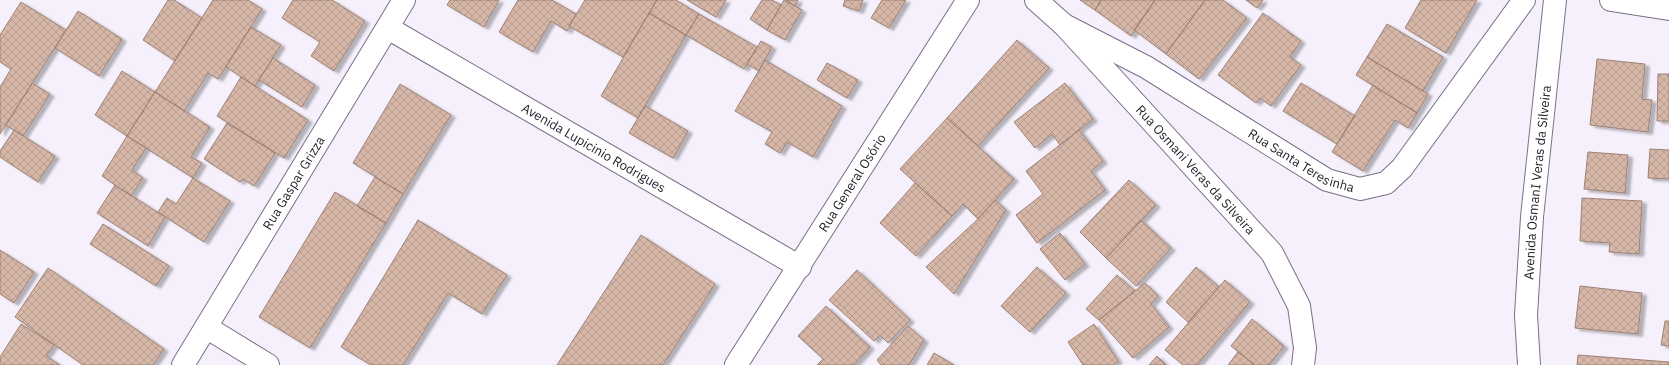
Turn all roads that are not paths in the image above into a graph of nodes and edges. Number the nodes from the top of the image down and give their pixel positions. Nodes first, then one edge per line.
1 (404, 0) edge
2 (968, 0) edge
3 (1036, 0) edge
4 (1524, 0) edge
5 (1555, 0) edge
6 (1611, 0) edge
7 (1669, 9) edge
8 (1064, 25) junction
9 (388, 28) junction
10 (800, 267) junction
11 (206, 327) junction
12 (183, 365) edge
13 (268, 365) edge
14 (736, 365) edge
15 (1303, 365) edge
16 (1529, 365) edge

1 - 9 street, Rua Gaspar Grizza
2 - 10 street, Rua General Osório
3 - 8 street, Rua Osmani Veras da Silveira
4 - 8 street, Rua Santa Teresinha
5 - 16 street, Avenida OsmanI Veras da Silveira
6 - 7 street
8 - 15 street, Rua Osmani Veras da Silveira
9 - 10 street, Avenida Lupicinio Rodrigues
9 - 11 street, Rua Gaspar Grizza
10 - 14 street, Rua General Osório
11 - 12 street, Rua Gaspar Grizza
11 - 13 street

